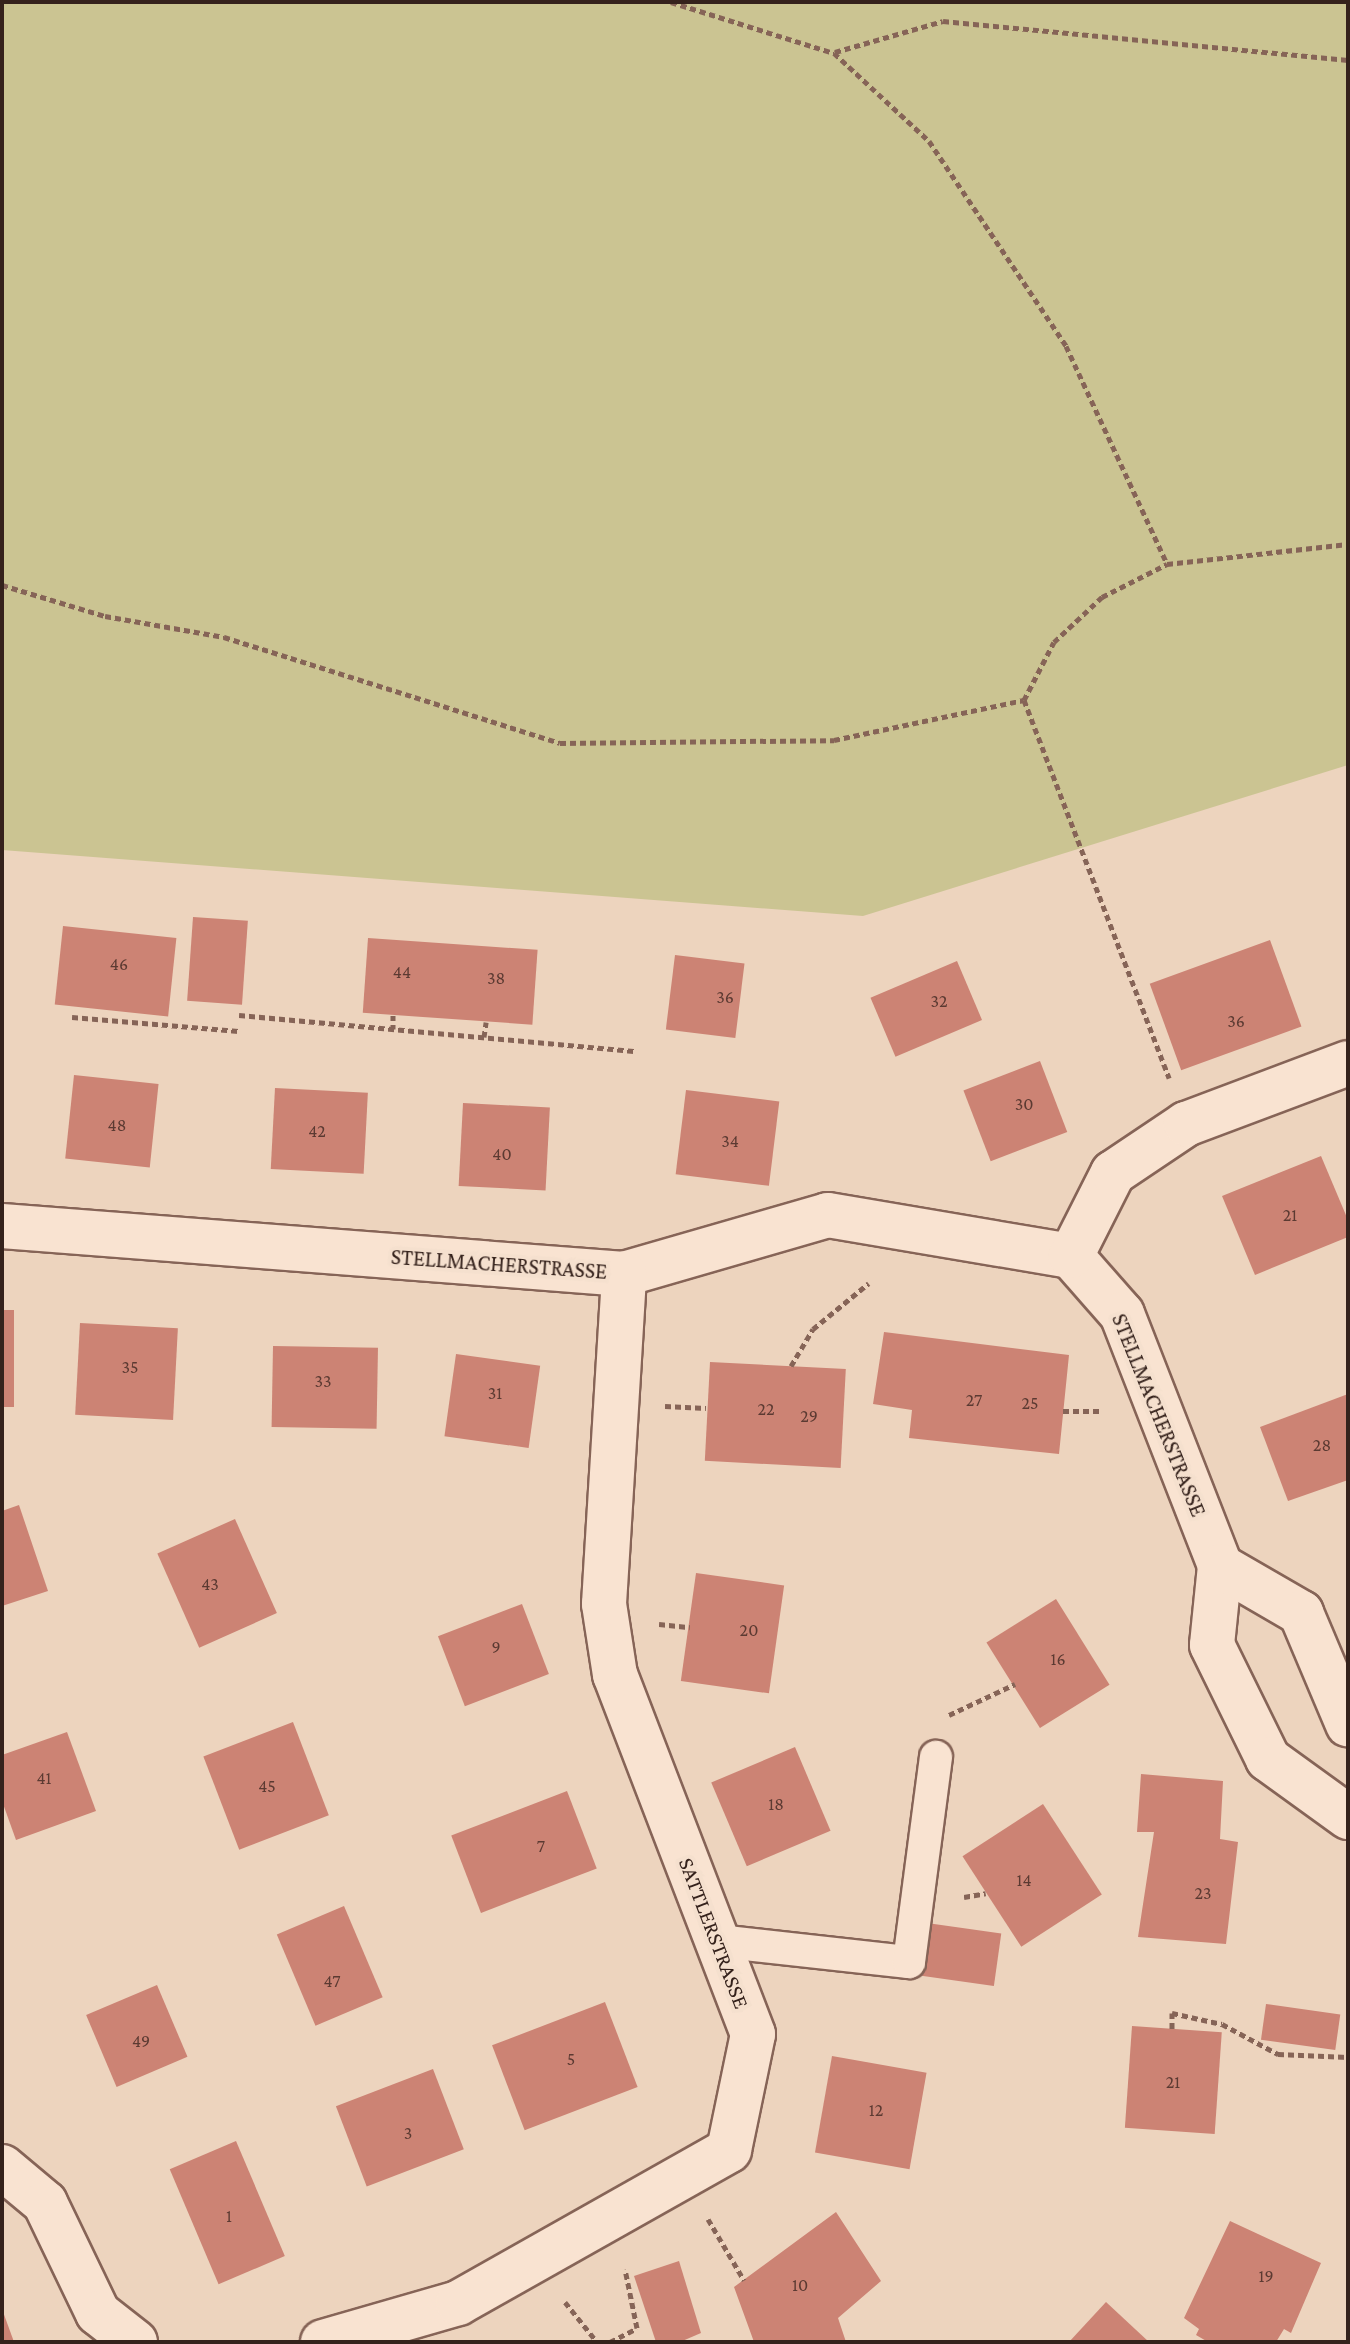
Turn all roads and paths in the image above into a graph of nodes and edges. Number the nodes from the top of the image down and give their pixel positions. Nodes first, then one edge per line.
1 (671, 2) edge
2 (834, 53) junction
3 (1348, 60) edge
4 (1348, 544) edge
5 (1167, 564) junction
6 (2, 585) edge
7 (1024, 700) junction
8 (239, 1015) dead end
9 (393, 1015) dead end
10 (72, 1017) dead end
11 (486, 1022) dead end
12 (393, 1029) junction
13 (238, 1031) dead end
14 (484, 1037) junction
15 (636, 1051) dead end
16 (1348, 1063) edge
17 (1186, 1124) junction
18 (2, 1226) edge
19 (1071, 1256) junction
20 (624, 1274) junction
21 (869, 1283) dead end
22 (791, 1366) dead end
23 (1220, 1566) junction
24 (1015, 1684) dead end
25 (941, 1718) dead end
26 (1348, 1724) edge
27 (936, 1757) dead end
28 (1348, 1817) edge
29 (718, 1941) junction
30 (1172, 2029) dead end
31 (1348, 2057) edge
32 (2, 2167) edge
33 (683, 2176) junction
34 (619, 2212) junction
35 (744, 2280) dead end
36 (135, 2342) edge
37 (323, 2342) edge
38 (610, 2342) edge

1 - 2 path
2 - 3 path
2 - 5 path
4 - 5 path
5 - 7 path
6 - 7 path
7 - 17 path
8 - 12 path
9 - 12 path
10 - 13 path
11 - 14 path
12 - 14 path
14 - 15 path
16 - 17 street
17 - 19 street
18 - 20 street, STELLMACHERSTRASSE
19 - 20 street, STELLMACHERSTRASSE
19 - 23 street, STELLMACHERSTRASSE
20 - 29 street, SATTLERSTRASSE
21 - 22 path
23 - 26 street
23 - 28 street, STELLMACHERSTRASSE
24 - 25 path
27 - 29 lane
29 - 33 street, SATTLERSTRASSE
30 - 31 path
32 - 36 street
33 - 34 street, SATTLERSTRASSE
33 - 35 path
34 - 37 street, SATTLERSTRASSE
34 - 38 path

